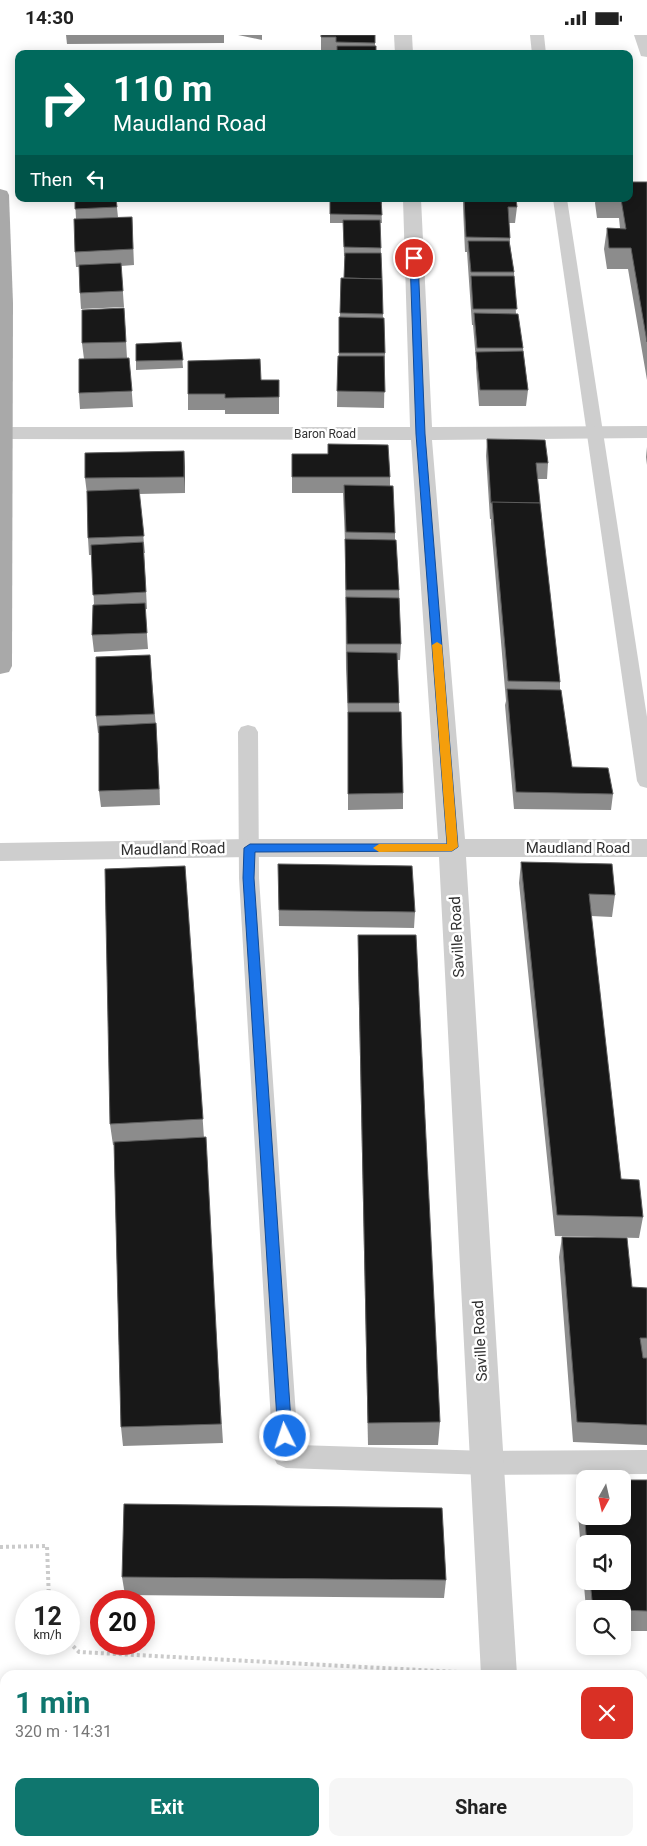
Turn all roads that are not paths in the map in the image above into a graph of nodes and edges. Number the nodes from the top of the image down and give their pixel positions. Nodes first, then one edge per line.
1 (403, 35) edge
2 (536, 35) edge
3 (643, 35) edge
4 (404, 50) edge
5 (539, 50) edge
6 (647, 52) edge
7 (0, 195) edge
8 (412, 202) edge
9 (560, 202) edge
10 (1, 303) edge
11 (647, 432) edge
12 (3, 433) junction
13 (595, 433) junction
14 (420, 434) junction
15 (0, 666) edge
16 (248, 732) dead end
17 (647, 781) edge
18 (452, 847) junction
19 (250, 848) junction
20 (647, 848) edge
21 (0, 852) edge
22 (647, 1462) edge
23 (487, 1463) junction
24 (499, 1670) edge

1 - 4 street
2 - 5 lane
3 - 6 street
7 - 10 main road
8 - 14 street, Saville Road
9 - 13 lane
10 - 12 main road
11 - 13 street, Baron Road
12 - 14 street, Baron Road
12 - 15 main road
13 - 14 street, Baron Road
13 - 17 lane
14 - 18 street, Saville Road
16 - 19 lane
18 - 19 street, Maudland Road
18 - 20 street, Maudland Road
18 - 23 street, Saville Road
19 - 21 street, Maudland Road
19 - 23 lane
22 - 23 lane
23 - 24 street, Saville Road

